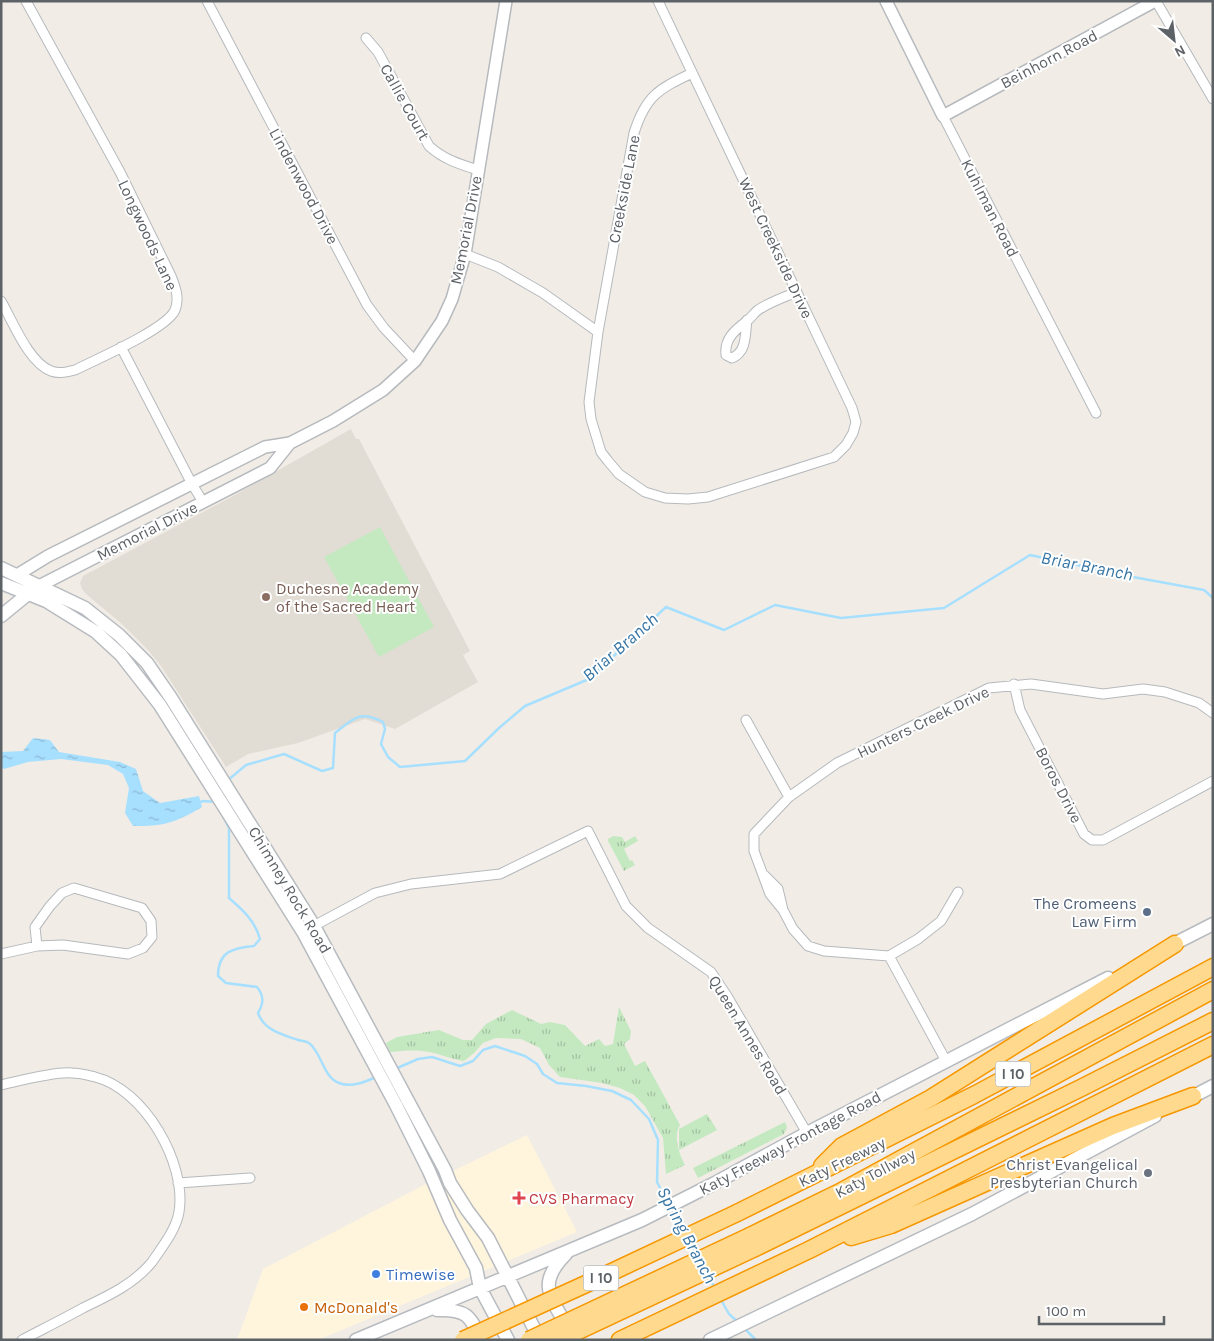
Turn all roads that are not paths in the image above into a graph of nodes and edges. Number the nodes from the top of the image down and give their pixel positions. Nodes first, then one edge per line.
1 (26, 1) edge
2 (207, 1) edge
3 (506, 1) edge
4 (658, 1) edge
5 (886, 1) edge
6 (1155, 1) edge
7 (366, 38) dead end
8 (692, 73) junction
9 (1213, 99) edge
10 (943, 116) junction
11 (478, 170) junction
12 (465, 254) junction
13 (797, 292) junction
14 (1, 301) edge
15 (747, 320) dead end
16 (598, 332) junction
17 (121, 347) junction
18 (415, 361) junction
19 (1096, 413) dead end
20 (290, 443) junction
21 (796, 469) joint
22 (192, 484) junction
23 (203, 502) junction
24 (1, 568) edge
25 (17, 576) junction
26 (3, 586) edge
27 (39, 586) junction
28 (27, 593) junction
29 (1, 616) edge
30 (1014, 684) junction
31 (171, 698) junction
32 (160, 705) junction
33 (1213, 713) edge
34 (746, 720) dead end
35 (205, 764) junction
36 (1213, 781) edge
37 (789, 798) junction
38 (958, 892) dead end
39 (1213, 924) edge
40 (309, 929) junction
41 (1175, 944) junction
42 (38, 946) junction
43 (1, 954) edge
44 (889, 956) junction
45 (1213, 967) edge
46 (1213, 990) edge
47 (1213, 1021) edge
48 (1213, 1045) edge
49 (946, 1062) junction
50 (1, 1084) edge
51 (1213, 1086) edge
52 (1193, 1096) junction
53 (401, 1102) junction
54 (807, 1133) junction
55 (442, 1164) junction
56 (428, 1171) junction
57 (812, 1177) junction
58 (250, 1178) dead end
59 (178, 1183) junction
60 (752, 1242) junction
61 (570, 1250) junction
62 (809, 1250) junction
63 (506, 1277) junction
64 (480, 1288) junction
65 (430, 1310) junction
66 (22, 1340) edge
67 (356, 1340) edge
68 (463, 1340) edge
69 (481, 1340) edge
70 (508, 1340) edge
71 (529, 1340) edge
72 (540, 1340) edge
73 (559, 1340) edge
74 (574, 1340) edge
75 (620, 1340) edge
76 (711, 1340) edge

1 - 17 street, Longwoods Lane
2 - 18 street, Lindenwood Drive
3 - 11 street, Memorial Drive
4 - 8 street, West Creekside Drive
5 - 10 street, Kuhlman Road
6 - 9 street
6 - 10 street, Beinhorn Road
7 - 11 street, Callie Court
8 - 13 street, West Creekside Drive
8 - 16 street, Creekside Lane
10 - 19 street, Kuhlman Road
11 - 12 street, Memorial Drive
12 - 16 street
12 - 18 street, Memorial Drive
13 - 15 street
13 - 21 street, West Creekside Drive
14 - 17 street, Longwoods Lane
16 - 21 street, Creekside Lane
17 - 22 street
18 - 20 street, Memorial Drive
20 - 22 street, Memorial Drive
20 - 23 street, Memorial Drive
22 - 23 street
22 - 25 street, Memorial Drive
23 - 27 street, Memorial Drive
24 - 25 main road, Chimney Rock Road
25 - 26 main road, Memorial Drive
25 - 27 main road, Chimney Rock Road
26 - 28 main road, Chimney Rock Road
27 - 28 main road, Memorial Drive
27 - 31 main road, Chimney Rock Road
28 - 29 main road, Memorial Drive
28 - 32 main road, Chimney Rock Road
30 - 33 street, Hunters Creek Drive
30 - 36 street, Boros Drive
30 - 37 street, Hunters Creek Drive
31 - 32 main road
31 - 35 main road, Chimney Rock Road
32 - 35 main road, Chimney Rock Road
34 - 37 street
35 - 40 main road, Chimney Rock Road
37 - 44 street, Hunters Creek Drive
38 - 44 street
39 - 41 main road, Katy Freeway Frontage Road
40 - 53 main road, Chimney Rock Road
40 - 54 street, Queen Annes Road
41 - 49 main road, Katy Freeway Frontage Road
41 - 57 highway
42 - 42 street
42 - 43 street
44 - 49 street
45 - 57 highway, Katy Freeway / I 10
46 - 60 highway, Katy Tollway
47 - 60 highway, Katy Tollway
48 - 62 highway
49 - 54 main road, Katy Freeway Frontage Road
50 - 59 street
51 - 52 main road
52 - 62 highway
52 - 76 main road
53 - 55 main road, Chimney Rock Road
53 - 56 main road, Chimney Rock Road
54 - 61 main road, Katy Freeway Frontage Road
55 - 56 main road
55 - 63 main road, Chimney Rock Road
56 - 64 main road, Chimney Rock Road
57 - 68 highway, Katy Freeway / I 10, bridge
58 - 59 street
59 - 66 street
60 - 71 highway, Katy Tollway, bridge
60 - 73 highway, Katy Tollway, bridge
61 - 63 main road, Katy Freeway Frontage Road
61 - 74 main road
62 - 75 highway
63 - 64 main road, Katy Freeway Frontage Road
63 - 72 main road, Chimney Rock Road
64 - 65 main road, Katy Freeway Frontage Road
64 - 70 main road, Chimney Rock Road
65 - 67 main road, Katy Freeway Frontage Road
65 - 69 main road

